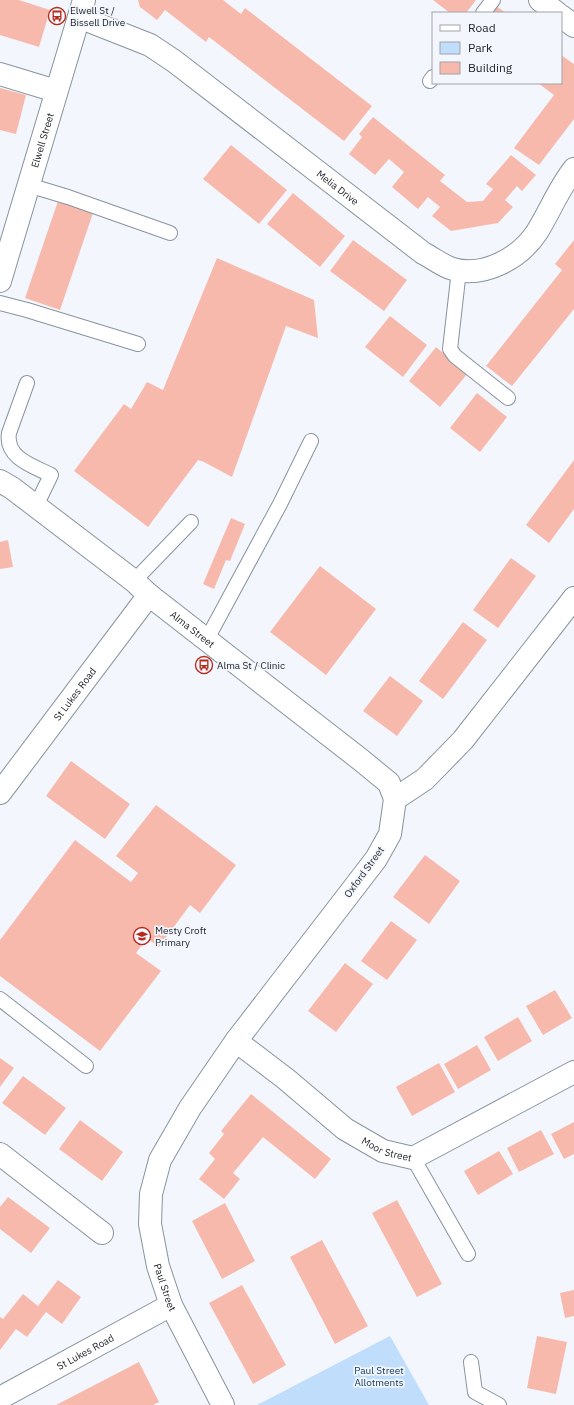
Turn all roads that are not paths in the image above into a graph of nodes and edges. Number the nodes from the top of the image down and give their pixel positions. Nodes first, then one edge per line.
1 (493, 0) edge
2 (540, 0) edge
3 (81, 8) edge
4 (484, 12) edge
5 (556, 12) edge
6 (562, 17) edge
7 (574, 26) edge
8 (0, 74) edge
9 (56, 91) junction
10 (574, 169) edge
11 (28, 185) junction
12 (170, 233) dead end
13 (459, 270) junction
14 (0, 281) edge
15 (0, 303) edge
16 (138, 344) dead end
17 (27, 383) dead end
18 (508, 398) dead end
19 (311, 441) dead end
20 (0, 481) edge
21 (36, 506) junction
22 (191, 522) dead end
23 (141, 588) junction
24 (574, 598) edge
25 (207, 639) junction
26 (0, 793) edge
27 (395, 799) junction
28 (0, 1000) edge
29 (236, 1041) junction
30 (86, 1066) dead end
31 (574, 1072) edge
32 (0, 1154) edge
33 (413, 1158) junction
34 (160, 1160) joint
35 (102, 1233) dead end
36 (468, 1254) dead end
37 (171, 1305) junction
38 (472, 1362) dead end
39 (0, 1398) edge
40 (224, 1405) edge
41 (499, 1405) edge

1 - 4 lane
2 - 5 street
3 - 9 street, Elwell Street
3 - 13 street, Melia Drive
6 - 7 street
8 - 9 street
9 - 11 street, Elwell Street
10 - 13 street, Melia Drive
11 - 12 lane
11 - 14 street, Elwell Street
13 - 18 lane
15 - 16 lane
17 - 21 lane
19 - 25 lane
20 - 21 street, Alma Street
21 - 23 street, Alma Street
22 - 23 lane
23 - 25 street, Alma Street
23 - 26 street, St Lukes Road
24 - 27 street
25 - 27 street, Alma Street
27 - 29 street, Oxford Street
28 - 30 lane
29 - 33 street, Moor Street
29 - 34 street, Oxford Street
31 - 33 street, Moor Street
32 - 35 street
33 - 36 lane
34 - 37 street, Paul Street
37 - 39 street, St Lukes Road
37 - 40 street, Paul Street
38 - 41 lane

